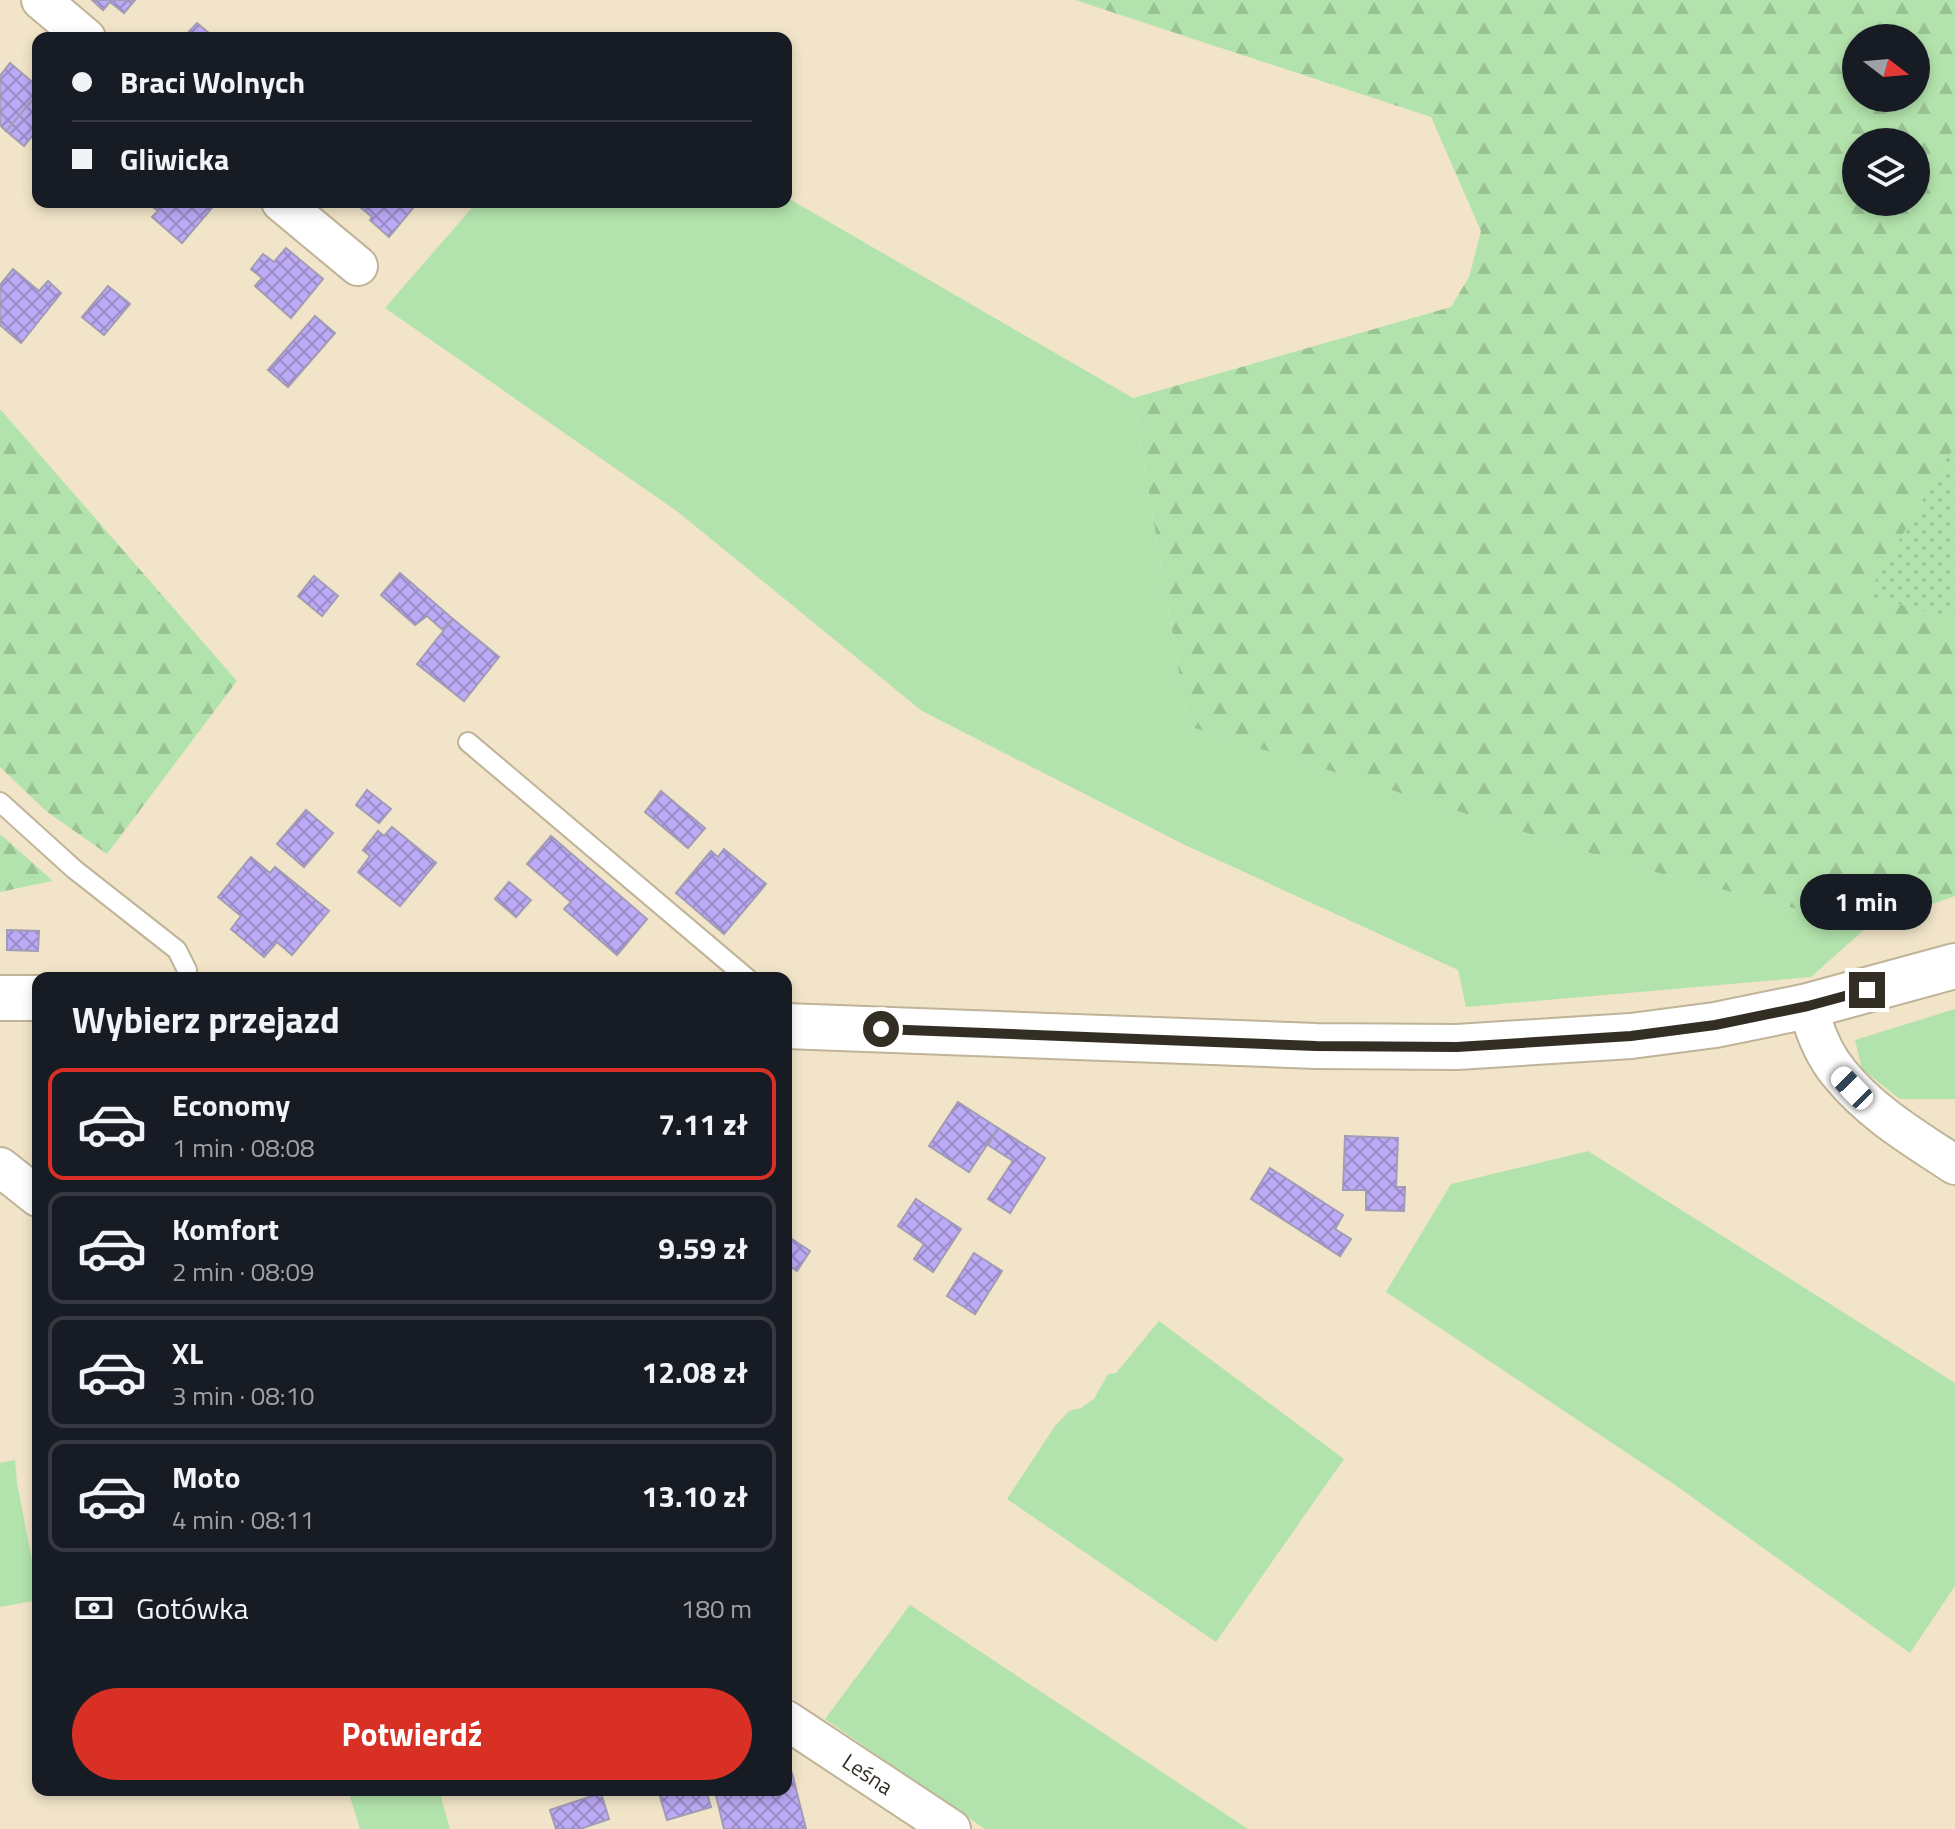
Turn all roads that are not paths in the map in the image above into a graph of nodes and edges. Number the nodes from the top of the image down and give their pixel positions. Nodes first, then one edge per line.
1 (41, 0) edge
2 (79, 32) edge
3 (288, 208) edge
4 (358, 266) dead end
5 (468, 742) dead end
6 (0, 802) edge
7 (1955, 966) edge
8 (187, 972) edge
9 (740, 972) edge
10 (0, 998) edge
11 (32, 998) edge
12 (1808, 1006) junction
13 (792, 1026) edge
14 (1955, 1165) edge
15 (0, 1167) edge
16 (32, 1192) edge
17 (792, 1724) edge
18 (951, 1829) edge

1 - 2 street
3 - 4 street
5 - 9 lane
6 - 8 lane
7 - 12 main road
10 - 11 main road
12 - 13 main road
12 - 14 street
15 - 16 street
17 - 18 street, Leśna

